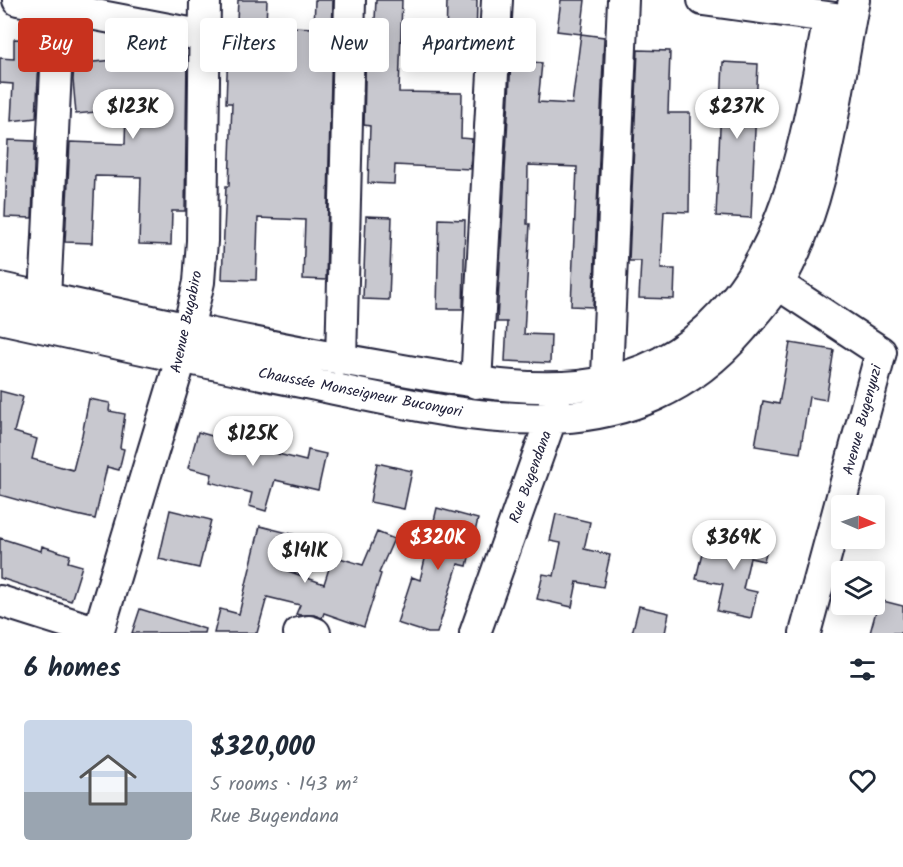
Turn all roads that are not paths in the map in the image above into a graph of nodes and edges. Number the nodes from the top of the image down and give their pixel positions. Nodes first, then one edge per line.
1 (18, 0) edge
2 (205, 0) edge
3 (350, 0) edge
4 (497, 0) edge
5 (624, 0) edge
6 (703, 0) edge
7 (58, 8) junction
8 (841, 10) edge
9 (205, 18) edge
10 (200, 35) edge
11 (204, 72) edge
12 (767, 277) junction
13 (0, 288) edge
14 (45, 298) junction
15 (0, 318) edge
16 (188, 328) junction
17 (181, 358) junction
18 (892, 359) edge
19 (341, 360) junction
20 (608, 382) junction
21 (476, 383) junction
22 (558, 388) junction
23 (605, 413) junction
24 (551, 420) junction
25 (0, 601) edge
26 (98, 632) edge
27 (299, 633) edge
28 (315, 633) edge
29 (476, 633) edge
30 (805, 633) edge

1 - 7 street
2 - 9 street, Avenue Bugabiro
3 - 19 street
4 - 21 street
5 - 20 street
6 - 8 street
7 - 10 street
7 - 14 street
8 - 12 street, Chaussée Monseigneur Buconyori
11 - 16 street, Avenue Bugabiro
12 - 18 street, Avenue Bugenyuzi
12 - 20 street, Chaussée Monseigneur Buconyori
12 - 23 street, Chaussée Monseigneur Buconyori
13 - 14 street, Chaussée Monseigneur Buconyori
14 - 16 street, Chaussée Monseigneur Buconyori
15 - 17 street, Chaussée Monseigneur Buconyori
16 - 17 street, Avenue Bugabiro
16 - 19 street, Chaussée Monseigneur Buconyori
17 - 24 street, Chaussée Monseigneur Buconyori
17 - 26 street, Avenue Bugabiro
18 - 30 street, Avenue Bugenyuzi
19 - 21 street, Chaussée Monseigneur Buconyori
20 - 22 street, Chaussée Monseigneur Buconyori
20 - 23 street
21 - 22 street, Chaussée Monseigneur Buconyori
22 - 24 street, Rue Bugendana
23 - 24 street, Chaussée Monseigneur Buconyori
24 - 29 street, Rue Bugendana
25 - 26 street
27 - 28 street

